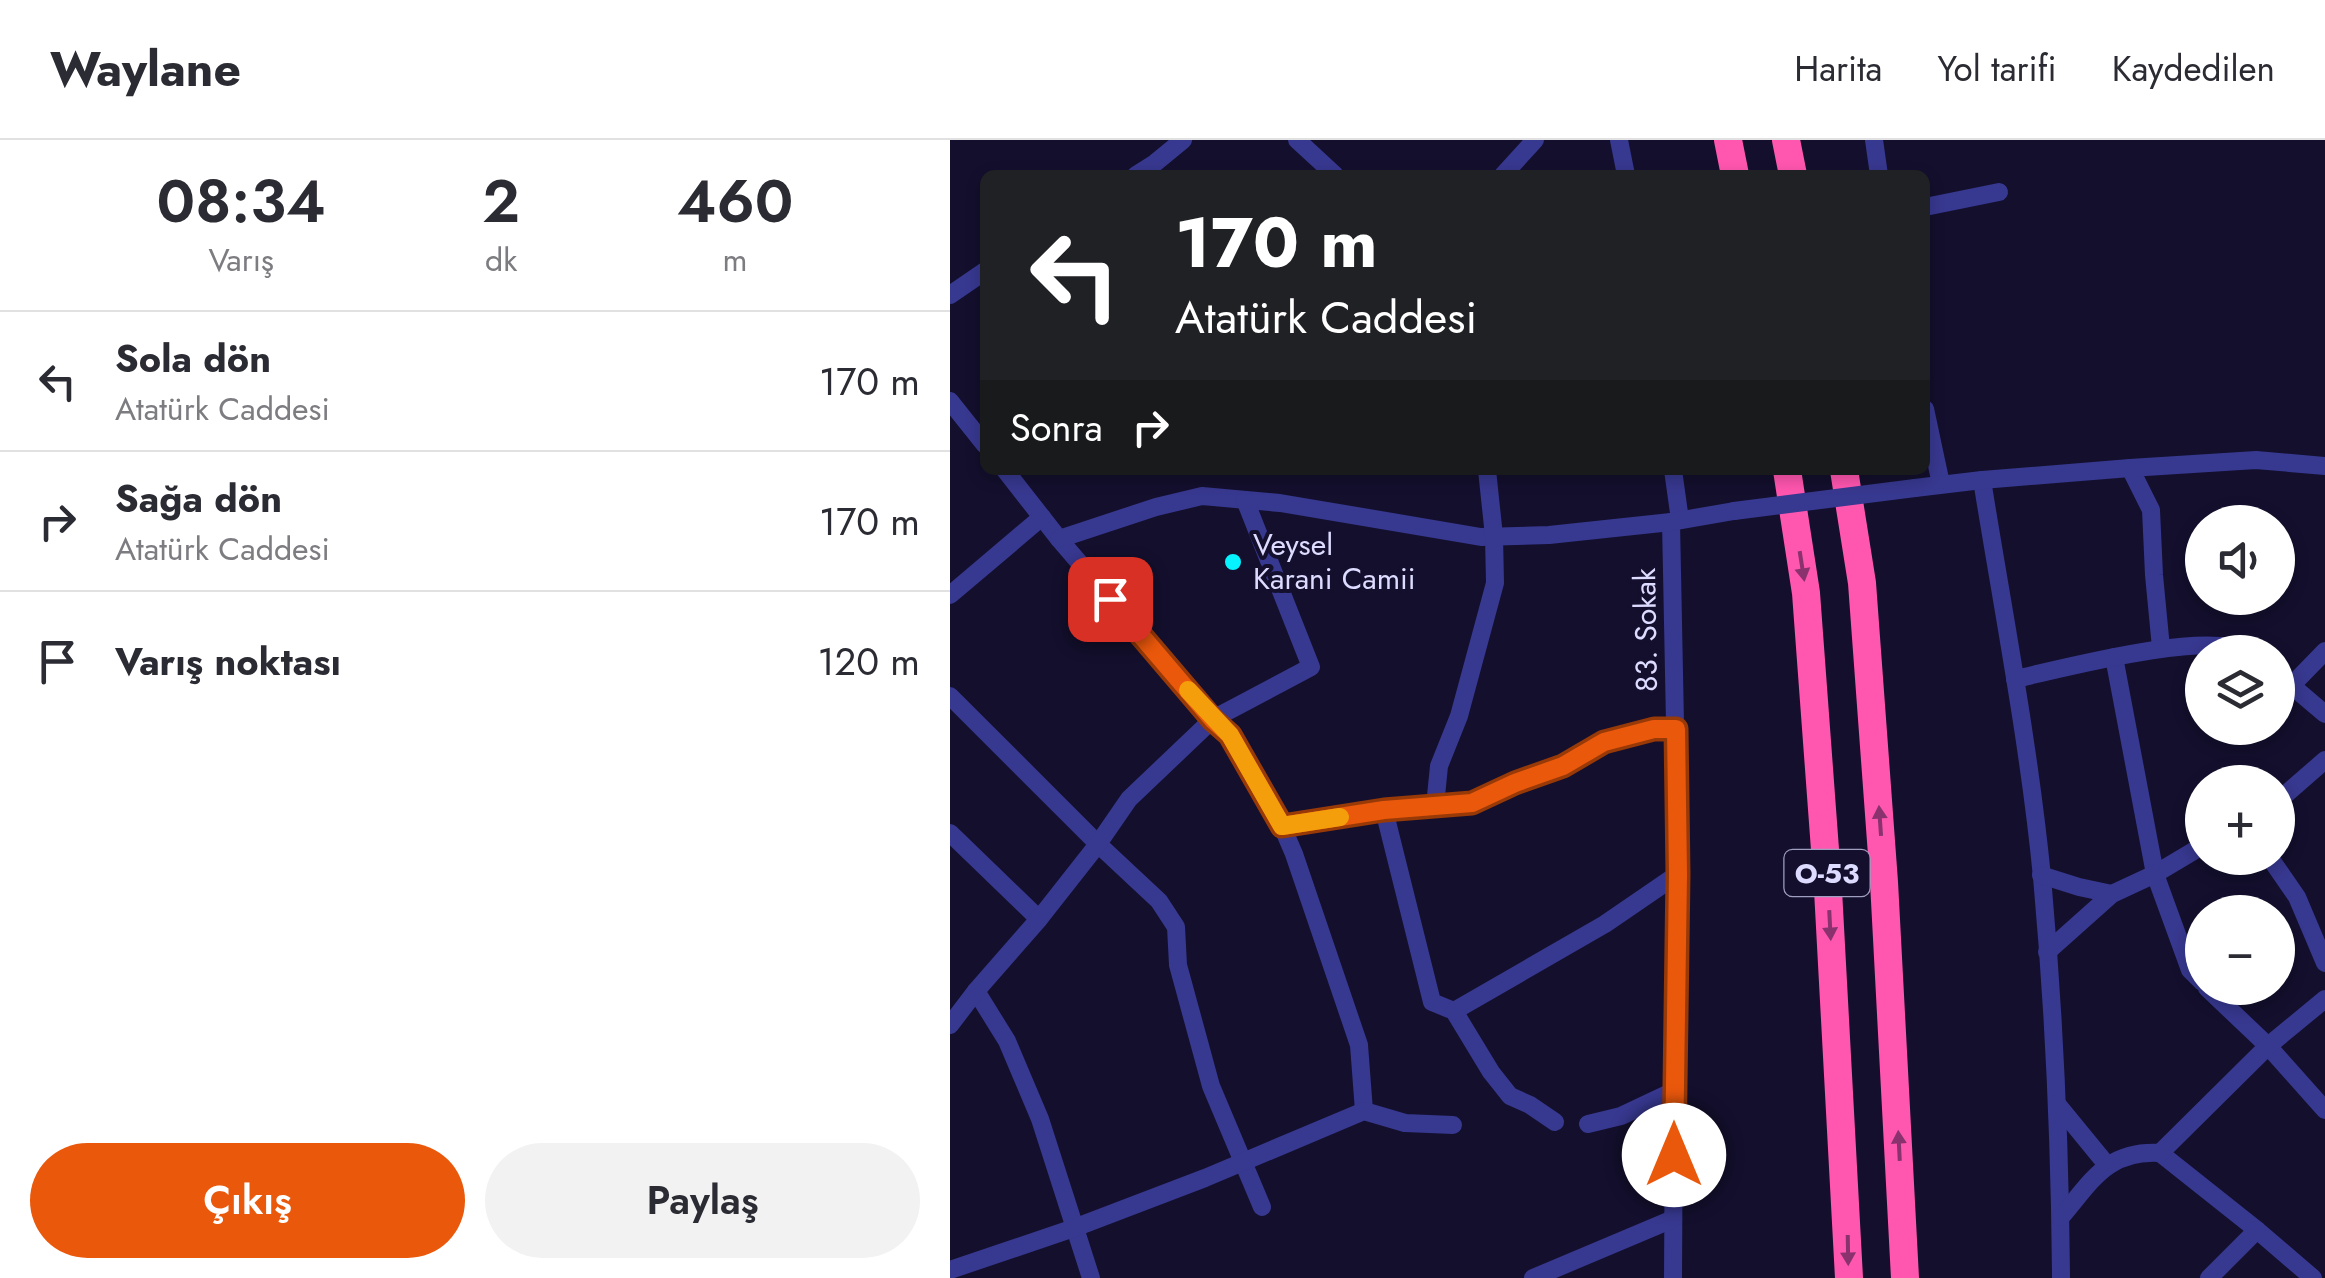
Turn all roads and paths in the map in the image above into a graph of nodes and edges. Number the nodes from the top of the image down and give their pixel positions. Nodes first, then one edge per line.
1 (1183, 140) edge
2 (1297, 140) edge
3 (1536, 140) edge
4 (1620, 140) edge
5 (1728, 140) edge
6 (1786, 140) edge
7 (1874, 140) edge
8 (1145, 170) edge
9 (1330, 170) edge
10 (1508, 170) edge
11 (1625, 170) edge
12 (1734, 170) edge
13 (1792, 170) edge
14 (1878, 170) edge
15 (1999, 192) dead end
16 (1930, 205) edge
17 (980, 274) edge
18 (950, 295) edge
19 (950, 400) edge
20 (1930, 432) edge
21 (980, 439) edge
22 (2325, 466) edge
23 (2130, 468) junction
24 (1008, 475) edge
25 (1488, 475) edge
26 (1672, 475) edge
27 (1788, 475) edge
28 (1845, 475) edge
29 (1982, 480) junction
30 (1941, 484) junction
31 (1245, 500) junction
32 (1042, 517) junction
33 (1676, 521) junction
34 (1494, 536) junction
35 (1059, 538) junction
36 (950, 595) edge
37 (2185, 647) edge
38 (2161, 648) junction
39 (2325, 651) edge
40 (2114, 657) junction
41 (2295, 673) edge
42 (2015, 679) junction
43 (2295, 688) edge
44 (950, 696) edge
45 (2325, 714) edge
46 (1213, 720) junction
47 (1676, 729) junction
48 (2325, 760) edge
49 (2295, 786) edge
50 (1435, 806) junction
51 (1384, 810) junction
52 (1282, 826) junction
53 (950, 834) edge
54 (1098, 844) junction
55 (2185, 856) edge
56 (1678, 874) junction
57 (2042, 874) junction
58 (2155, 874) junction
59 (2282, 875) edge
60 (2112, 894) junction
61 (1039, 919) junction
62 (2047, 952) junction
63 (2185, 956) edge
64 (2325, 963) edge
65 (976, 991) junction
66 (2325, 999) edge
67 (2226, 1005) edge
68 (1454, 1011) junction
69 (950, 1026) edge
70 (2268, 1046) junction
71 (1674, 1091) junction
72 (2056, 1102) junction
73 (2325, 1110) edge
74 (1364, 1112) junction
75 (1555, 1122) dead end
76 (1588, 1124) dead end
77 (1453, 1125) dead end
78 (2160, 1154) junction
79 (1244, 1162) junction
80 (2107, 1165) junction
81 (1262, 1207) dead end
82 (2060, 1217) junction
83 (1673, 1219) junction
84 (1074, 1228) junction
85 (2257, 1230) junction
86 (950, 1270) edge
87 (1091, 1278) edge
88 (1533, 1278) edge
89 (1673, 1278) edge
90 (1849, 1278) edge
91 (1905, 1278) edge
92 (2061, 1278) edge
93 (2209, 1278) edge
94 (2313, 1278) edge

1 - 8 street
2 - 9 street
3 - 10 street
4 - 11 street
5 - 12 highway
6 - 13 highway
7 - 14 street
15 - 16 street
17 - 18 street
19 - 21 street
20 - 30 street
22 - 23 street
23 - 29 street
23 - 38 street
24 - 32 street
25 - 34 street
26 - 33 street, 83. Sokak
27 -> 90 highway, O-53
91 -> 28 highway, O-53
29 - 30 street
29 - 42 street
30 - 33 street, bridge
31 - 34 street
31 - 35 street
31 - 46 street
32 - 35 street
32 - 36 street
33 - 34 street
33 - 47 street, 83. Sokak
34 - 50 street
35 - 46 street
37 - 38 street
38 - 40 street
39 - 41 street
40 - 42 street
40 - 58 street
42 - 57 street
43 - 45 street
44 - 54 street
46 - 52 street
46 - 54 street
47 - 50 street
47 - 56 street, 83. Sokak
48 - 49 street
50 - 51 street
51 - 52 street
51 - 68 street
52 - 74 street
53 - 61 street
54 - 61 street
54 - 79 street
55 - 58 street
56 - 68 street
56 - 71 street, 83. Sokak
57 - 60 street
57 - 62 street
58 - 60 street
58 - 63 street
59 - 64 street
60 - 62 street
61 - 65 street
62 - 72 street
65 - 69 street
65 - 84 street
66 - 70 street
67 - 70 street
68 - 75 street
70 - 73 street
70 - 78 street
71 - 76 street
71 - 83 street, 83. Sokak
72 - 80 street
72 - 82 street
74 - 77 street
74 - 79 street
78 - 80 street
78 - 85 street
79 - 81 street
79 - 84 street
80 - 82 street
82 - 92 street
83 - 88 street
83 - 89 street, 83. Sokak
84 - 86 street
84 - 87 street
85 - 93 street
85 - 94 street

